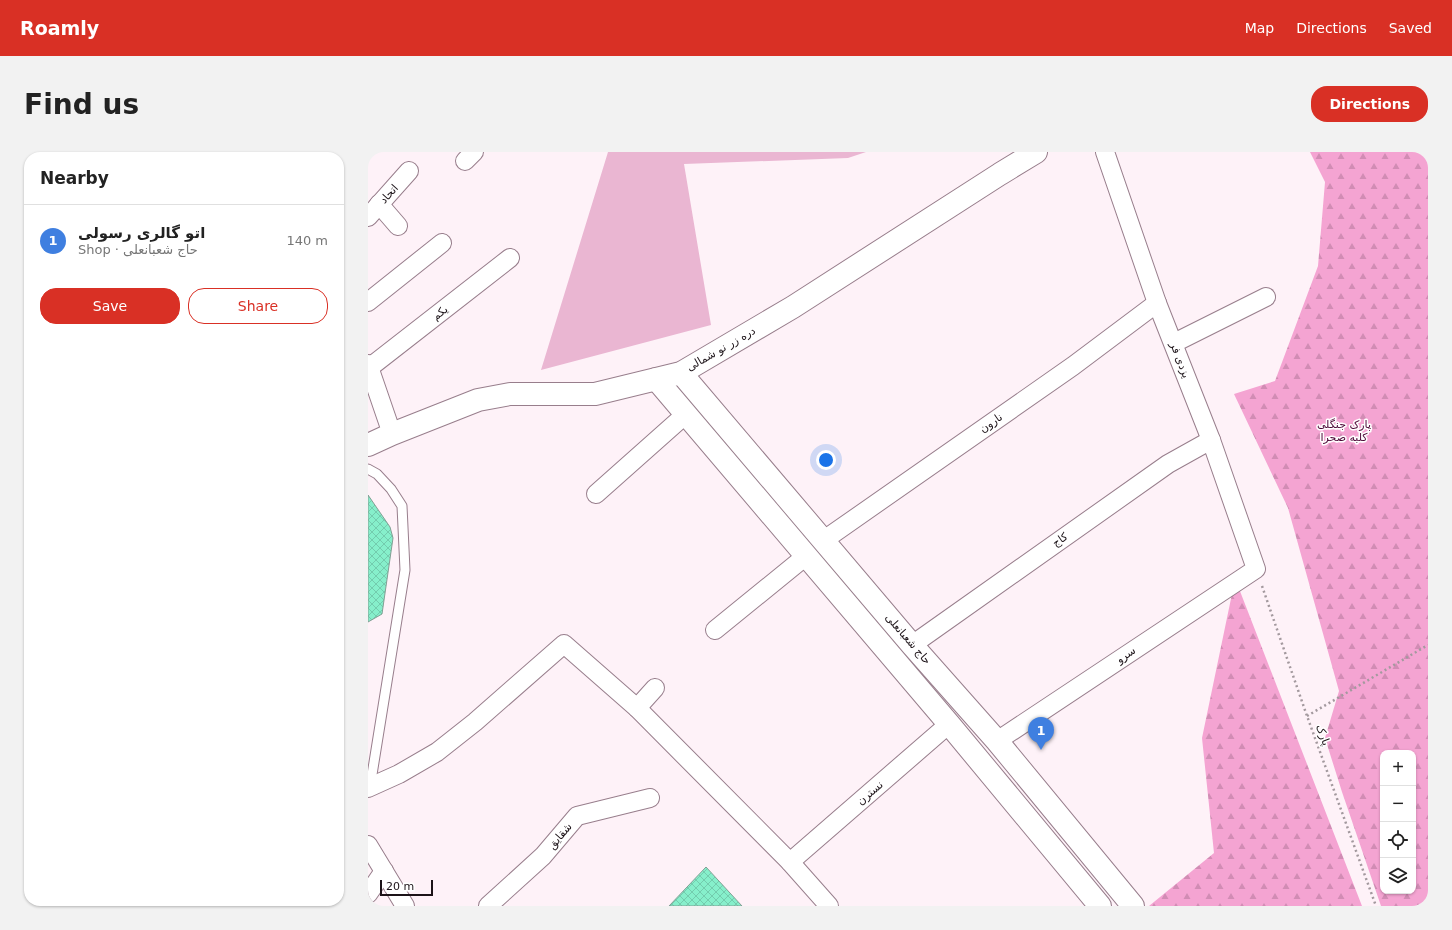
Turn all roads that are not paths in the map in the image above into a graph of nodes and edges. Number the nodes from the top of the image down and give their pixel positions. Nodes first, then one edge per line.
1 (1036, 152) edge
2 (1105, 152) edge
3 (409, 171) dead end
4 (374, 210) edge
5 (398, 226) dead end
6 (442, 243) dead end
7 (510, 258) dead end
8 (1266, 297) dead end
9 (368, 302) edge
10 (1157, 303) junction
11 (1174, 344) junction
12 (369, 366) edge
13 (681, 373) junction
14 (656, 379) junction
15 (686, 414) junction
16 (392, 434) junction
17 (1211, 440) junction
18 (368, 445) edge
19 (368, 469) edge
20 (596, 494) dead end
21 (824, 540) junction
22 (806, 556) junction
23 (1256, 568) joint
24 (715, 630) dead end
25 (912, 645) junction
26 (894, 659) junction
27 (655, 688) dead end
28 (637, 708) junction
29 (968, 708) junction
30 (949, 724) junction
31 (997, 741) junction
32 (977, 757) junction
33 (369, 787) edge
34 (650, 798) dead end
35 (368, 845) edge
36 (790, 862) junction
37 (384, 871) junction
38 (368, 894) edge
39 (405, 906) edge
40 (488, 906) edge
41 (828, 906) edge
42 (1100, 906) edge
43 (1133, 906) edge

1 - 13 street, دره زر نو شمالی
2 - 10 street, یزدی فر
3 - 4 street, اتحاد
4 - 5 street
6 - 9 street
7 - 12 street, یکم
8 - 11 street
10 - 11 street, یزدی فر
10 - 21 street, نارون
11 - 17 street, یزدی فر
12 - 16 street
13 - 14 street, دره زر نو شمالی
13 - 21 street, حاج شعبانعلی
14 - 15 street, حاج شعبانعلی
14 - 16 street, دره زر نو شمالی
15 - 20 street
15 - 22 street, حاج شعبانعلی
16 - 18 street, دره زر نو شمالی
17 - 23 street, یزدی فر
17 - 25 street, کاج
19 - 33 lane
21 - 25 street, حاج شعبانعلی
22 - 24 street
22 - 26 street, حاج شعبانعلی
23 - 31 street, سرو
25 - 26 street
25 - 29 street, حاج شعبانعلی
26 - 30 street, حاج شعبانعلی
27 - 28 street
28 - 33 street
28 - 36 street
29 - 30 street
29 - 31 street, حاج شعبانعلی
30 - 32 street, حاج شعبانعلی
30 - 36 street, نسترن
31 - 32 street
31 - 43 street, حاج شعبانعلی
32 - 42 street, حاج شعبانعلی
34 - 40 street, شقایق
35 - 37 street
36 - 41 street
37 - 38 street
37 - 39 street

